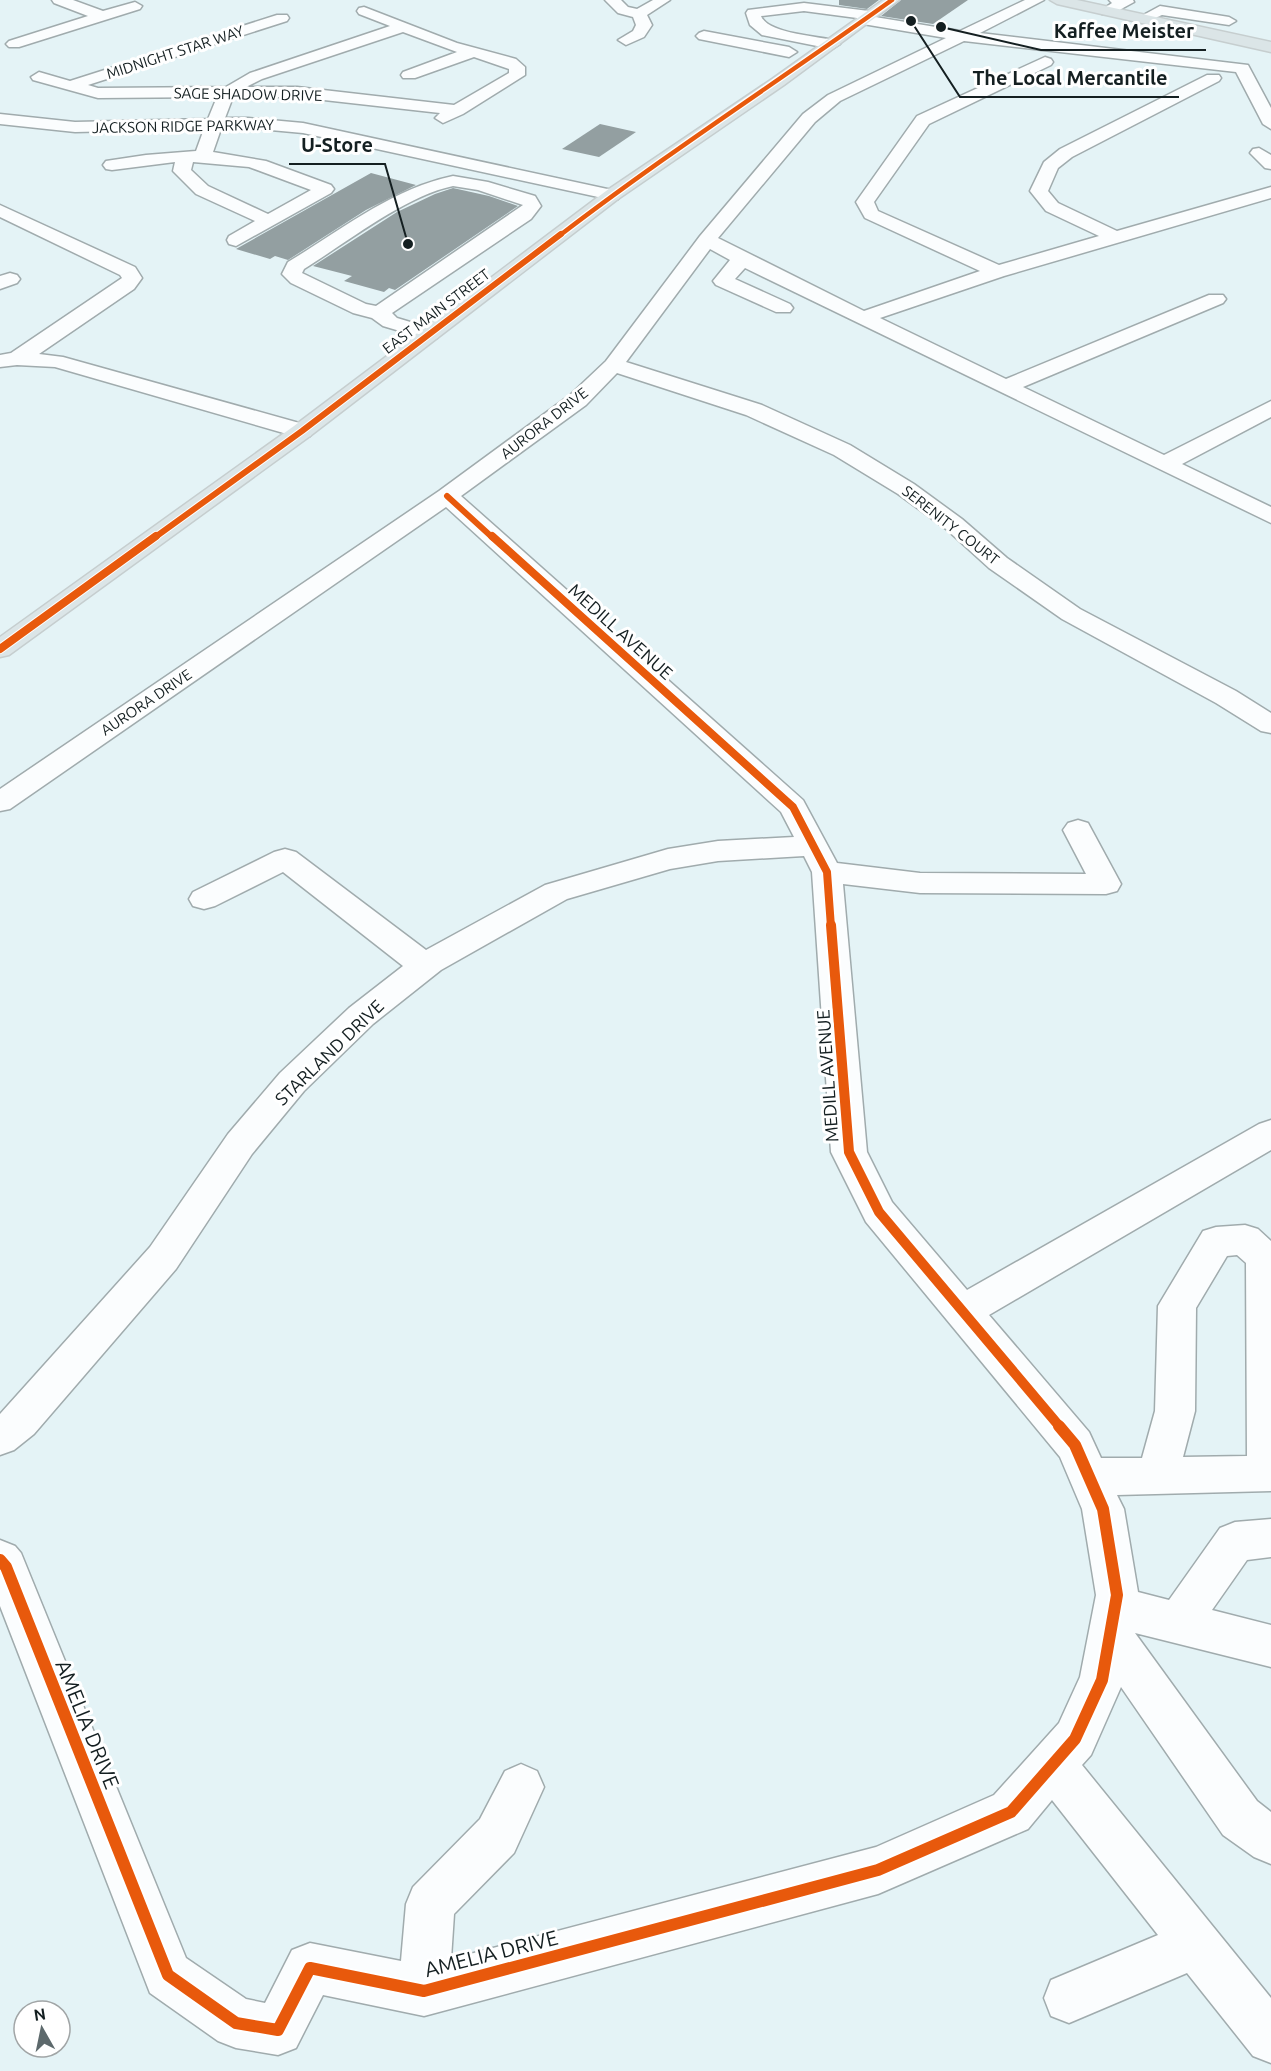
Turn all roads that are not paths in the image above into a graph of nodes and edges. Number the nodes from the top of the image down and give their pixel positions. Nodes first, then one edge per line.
1 (59, 0) edge
2 (612, 0) edge
3 (663, 0) edge
4 (892, 0) edge
5 (1057, 0) edge
6 (992, 2) dead end
7 (1028, 4) edge
8 (1160, 5) edge
9 (135, 6) dead end
10 (1112, 6) edge
11 (364, 11) dead end
12 (639, 14) junction
13 (103, 16) junction
14 (282, 18) dead end
15 (866, 18) junction
16 (1143, 19) junction
17 (1229, 21) dead end
18 (403, 27) junction
19 (252, 28) junction
20 (0, 35) edge
21 (273, 35) dead end
22 (704, 36) dead end
23 (962, 36) junction
24 (626, 40) dead end
25 (14, 44) junction
26 (832, 44) junction
27 (304, 46) dead end
28 (1271, 47) edge
29 (472, 52) junction
30 (324, 53) junction
31 (814, 57) junction
32 (8, 59) dead end
33 (1045, 62) dead end
34 (409, 75) dead end
35 (39, 77) dead end
36 (1213, 78) dead end
37 (68, 86) junction
38 (229, 92) junction
39 (0, 118) edge
40 (216, 123) junction
41 (1271, 124) edge
42 (512, 155) dead end
43 (194, 157) junction
44 (112, 165) dead end
45 (486, 168) junction
46 (1271, 192) edge
47 (612, 195) junction
48 (0, 210) edge
49 (269, 221) junction
50 (1115, 237) junction
51 (236, 240) dead end
52 (707, 240) junction
53 (742, 259) junction
54 (997, 272) junction
55 (1216, 299) dead end
56 (783, 308) dead end
57 (379, 313) junction
58 (862, 318) junction
59 (430, 334) junction
60 (9, 360) edge
61 (612, 365) junction
62 (1005, 387) junction
63 (1271, 408) edge
64 (302, 431) junction
65 (1164, 464) junction
66 (447, 496) junction
67 (1271, 516) edge
68 (0, 649) edge
69 (1271, 725) edge
70 (0, 802) edge
71 (1078, 830) dead end
72 (821, 859) junction
73 (204, 899) dead end
74 (425, 966) junction
75 (1268, 1137) edge
76 (964, 1311) junction
77 (0, 1437) edge
78 (1157, 1476) junction
79 (1089, 1477) junction
80 (1271, 1538) edge
81 (0, 1560) edge
82 (1113, 1620) junction
83 (1178, 1623) junction
84 (1271, 1646) edge
85 (1053, 1765) junction
86 (521, 1787) dead end
87 (950, 1839) joint
88 (1271, 1840) edge
89 (1196, 1944) junction
90 (424, 1991) junction
91 (1069, 1998) dead end
92 (1271, 2038) edge

1 - 13 street
2 - 12 street
3 - 12 street
4 - 15 main road, EAST MAIN STREET
5 - 10 main road
6 - 7 street
7 - 23 street, AURORA DRIVE
8 - 16 street
8 - 17 street
9 - 13 street
10 - 16 main road
11 - 18 street
12 - 24 street
13 - 25 street
14 - 19 street, MIDNIGHT STAR WAY
15 - 23 street
15 - 26 main road, EAST MAIN STREET
15 - 26 street
16 - 28 main road
18 - 29 street
18 - 30 street
19 - 21 street
19 - 37 street, MIDNIGHT STAR WAY
20 - 25 street
22 - 31 street
23 - 41 street
23 - 52 street, AURORA DRIVE
25 - 32 street
26 - 31 main road, EAST MAIN STREET
27 - 30 street
29 - 34 street
29 - 38 street, SAGE SHADOW DRIVE
30 - 38 street
31 - 47 main road, EAST MAIN STREET
33 - 54 street
35 - 37 street, SAGE SHADOW DRIVE
36 - 50 street
37 - 38 street, SAGE SHADOW DRIVE
38 - 40 street
39 - 40 street, JACKSON RIDGE PARKWAY
40 - 43 street
40 - 45 street, JACKSON RIDGE PARKWAY
42 - 45 street
43 - 44 street
43 - 49 street
43 - 49 street
45 - 47 street, JACKSON RIDGE PARKWAY
46 - 50 street
47 - 59 main road, EAST MAIN STREET
48 - 60 street
49 - 51 street
50 - 54 street
52 - 53 street
52 - 61 street, AURORA DRIVE
53 - 56 street
53 - 58 street
54 - 58 street
55 - 62 street
57 - 57 street
57 - 59 street
58 - 62 street
59 - 64 main road, EAST MAIN STREET
60 - 64 street
61 - 66 street, AURORA DRIVE
61 - 69 street, SERENITY COURT
62 - 65 street
63 - 65 street
64 - 68 main road, EAST MAIN STREET
65 - 67 street
66 - 70 street, AURORA DRIVE
66 - 72 street, MEDILL AVENUE
71 - 72 street, STARLAND DRIVE
72 - 74 street, STARLAND DRIVE
72 - 76 street, MEDILL AVENUE
73 - 74 street
74 - 77 street, STARLAND DRIVE
75 - 76 street
76 - 79 street, MEDILL AVENUE
78 - 78 street
78 - 79 street
79 - 82 street, MEDILL AVENUE
80 - 83 street
81 - 90 street, AMELIA DRIVE
82 - 83 street
82 - 85 street, MEDILL AVENUE
82 - 88 street
83 - 84 street
85 - 87 street, MEDILL AVENUE
85 - 89 street
86 - 90 street
87 - 90 street, AMELIA DRIVE
89 - 91 street
89 - 92 street

